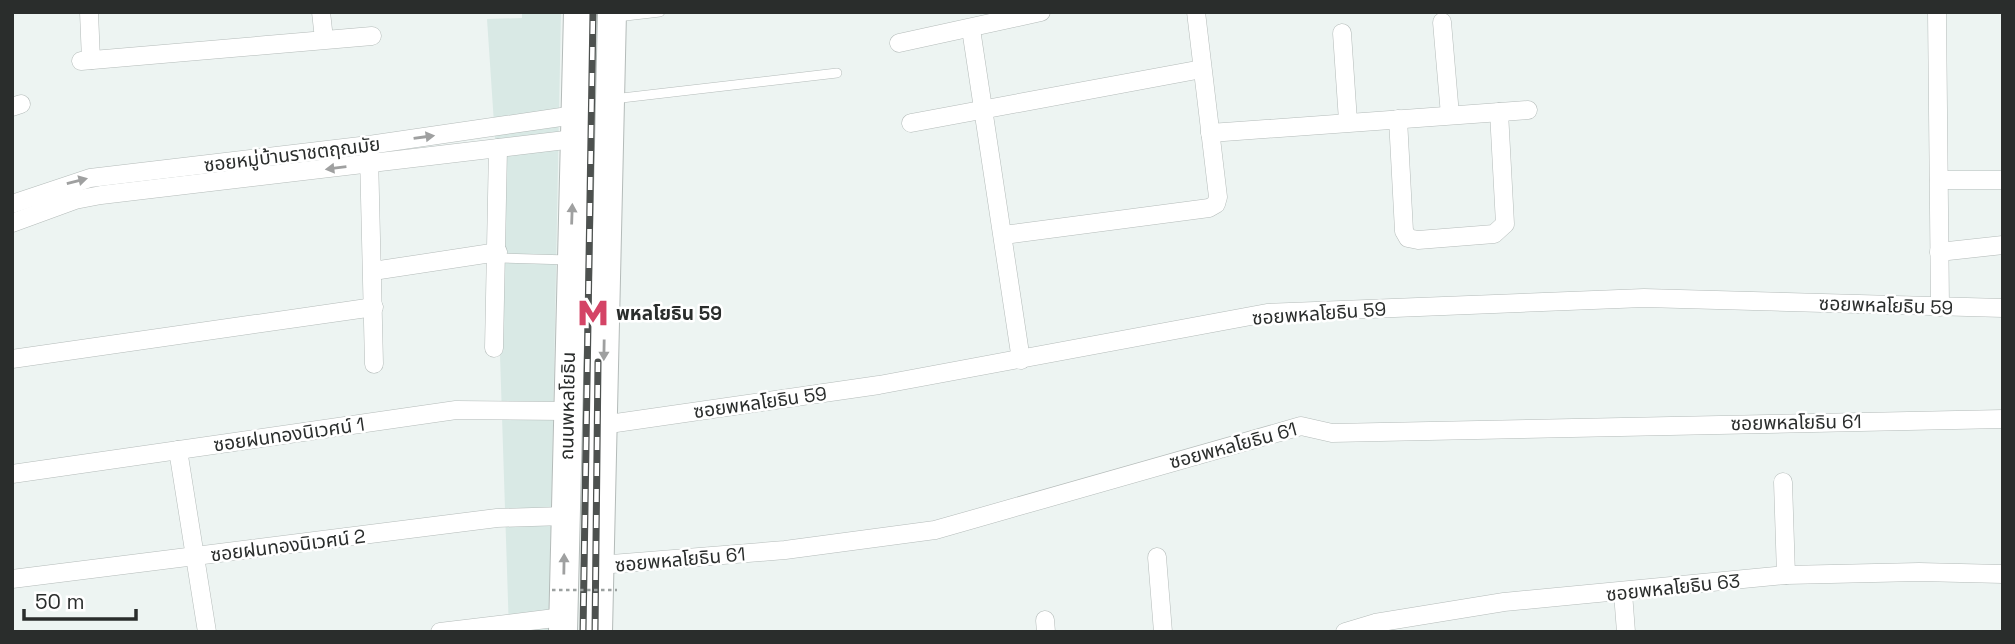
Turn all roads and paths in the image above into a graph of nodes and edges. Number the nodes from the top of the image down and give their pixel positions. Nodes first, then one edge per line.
1 (89, 12) edge
2 (321, 12) edge
3 (578, 12) edge
4 (660, 12) edge
5 (1041, 12) edge
6 (1196, 12) edge
7 (1937, 12) edge
8 (612, 15) edge
9 (1442, 22) dead end
10 (971, 29) junction
11 (1342, 33) dead end
12 (372, 36) dead end
13 (324, 39) junction
14 (899, 43) dead end
15 (1202, 69) junction
16 (837, 73) dead end
17 (610, 100) junction
18 (983, 110) junction
19 (1528, 110) dead end
20 (1499, 112) junction
21 (1450, 115) junction
22 (1398, 118) junction
23 (1349, 121) junction
24 (911, 123) dead end
25 (575, 127) junction
26 (1210, 133) junction
27 (369, 145) junction
28 (498, 148) junction
29 (369, 164) junction
30 (1938, 180) junction
31 (2003, 180) edge
32 (12, 204) edge
33 (12, 223) edge
34 (1004, 235) junction
35 (2003, 245) edge
36 (1939, 252) junction
37 (498, 255) junction
38 (570, 260) junction
39 (373, 271) junction
40 (374, 307) junction
41 (1940, 307) junction
42 (2003, 308) edge
43 (494, 348) dead end
44 (12, 359) edge
45 (1021, 360) junction
46 (374, 364) dead end
47 (566, 411) junction
48 (2003, 419) edge
49 (602, 425) junction
50 (178, 450) junction
51 (12, 474) edge
52 (1783, 482) dead end
53 (565, 516) junction
54 (195, 557) junction
55 (1157, 557) dead end
56 (599, 565) junction
57 (2003, 574) edge
58 (1786, 575) junction
59 (12, 579) edge
60 (552, 590) dead end
61 (617, 590) dead end
62 (1623, 593) junction
63 (563, 624) edge
64 (1413, 624) edge
65 (207, 632) edge
66 (440, 632) edge
67 (598, 632) edge
68 (1163, 632) edge
69 (1345, 632) edge
70 (1626, 632) edge

1 - 13 street
2 - 13 street
3 - 25 main road, ถนนพหลโยธิน
4 - 8 lane
5 - 10 street
6 - 15 street
7 - 30 street
8 - 17 main road, ถนนพหลโยธิน
9 - 21 street
10 - 14 street
10 - 18 street
11 - 23 street
12 - 13 street
15 - 18 street
15 - 26 street
16 - 17 lane
17 -> 49 main road, ถนนพหลโยธิน
18 - 24 street
18 - 34 street
19 - 20 street
20 - 21 street
20 - 22 street
21 - 22 street
22 - 23 street
23 - 26 street
27 -> 25 street, ซอยหมู่บ้านราชตฤณมัย
25 - 28 street, ซอยหมู่บ้านราชตฤณมัย
38 -> 25 main road, ถนนพหลโยธิน
26 - 34 street
27 - 29 street
32 -> 27 street, ซอยหมู่บ้านราชตฤณมัย
28 - 29 street, ซอยหมู่บ้านราชตฤณมัย
28 - 37 street
29 -> 33 street, ซอยหมู่บ้านราชตฤณมัย
29 - 39 street
30 - 31 street
30 - 36 street
34 - 45 street
35 - 36 street
36 - 41 street
37 - 38 lane
37 - 39 street
37 - 43 street
38 - 47 main road, ถนนพหลโยธิน
39 - 40 street
40 - 44 street
40 - 46 street
41 - 42 street, ซอยพหลโยธิน 59
41 - 45 street, ซอยพหลโยธิน 59
45 - 49 street, ซอยพหลโยธิน 59
47 - 50 street, ซอยฝนทองนิเวศน์ 1
47 - 53 main road, ถนนพหลโยธิน
48 - 56 street, ซอยพหลโยธิน 61
49 - 56 main road, ถนนพหลโยธิน
50 - 51 street, ซอยฝนทองนิเวศน์ 1
50 - 54 street
52 - 58 street
53 - 54 street, ซอยฝนทองนิเวศน์ 2
63 -> 53 main road, ถนนพหลโยธิน
54 - 59 street, ซอยฝนทองนิเวศน์ 2
54 - 65 street
55 - 68 street
56 - 67 main road, ถนนพหลโยธิน
57 - 58 street, ซอยพหลโยธิน 63
58 - 62 street, ซอยพหลโยธิน 63
60 - 61 path, bridge
62 - 64 street, ซอยพหลโยธิน 63
62 - 70 street
63 - 66 street
64 - 69 street, ซอยพหลโยธิน 63

